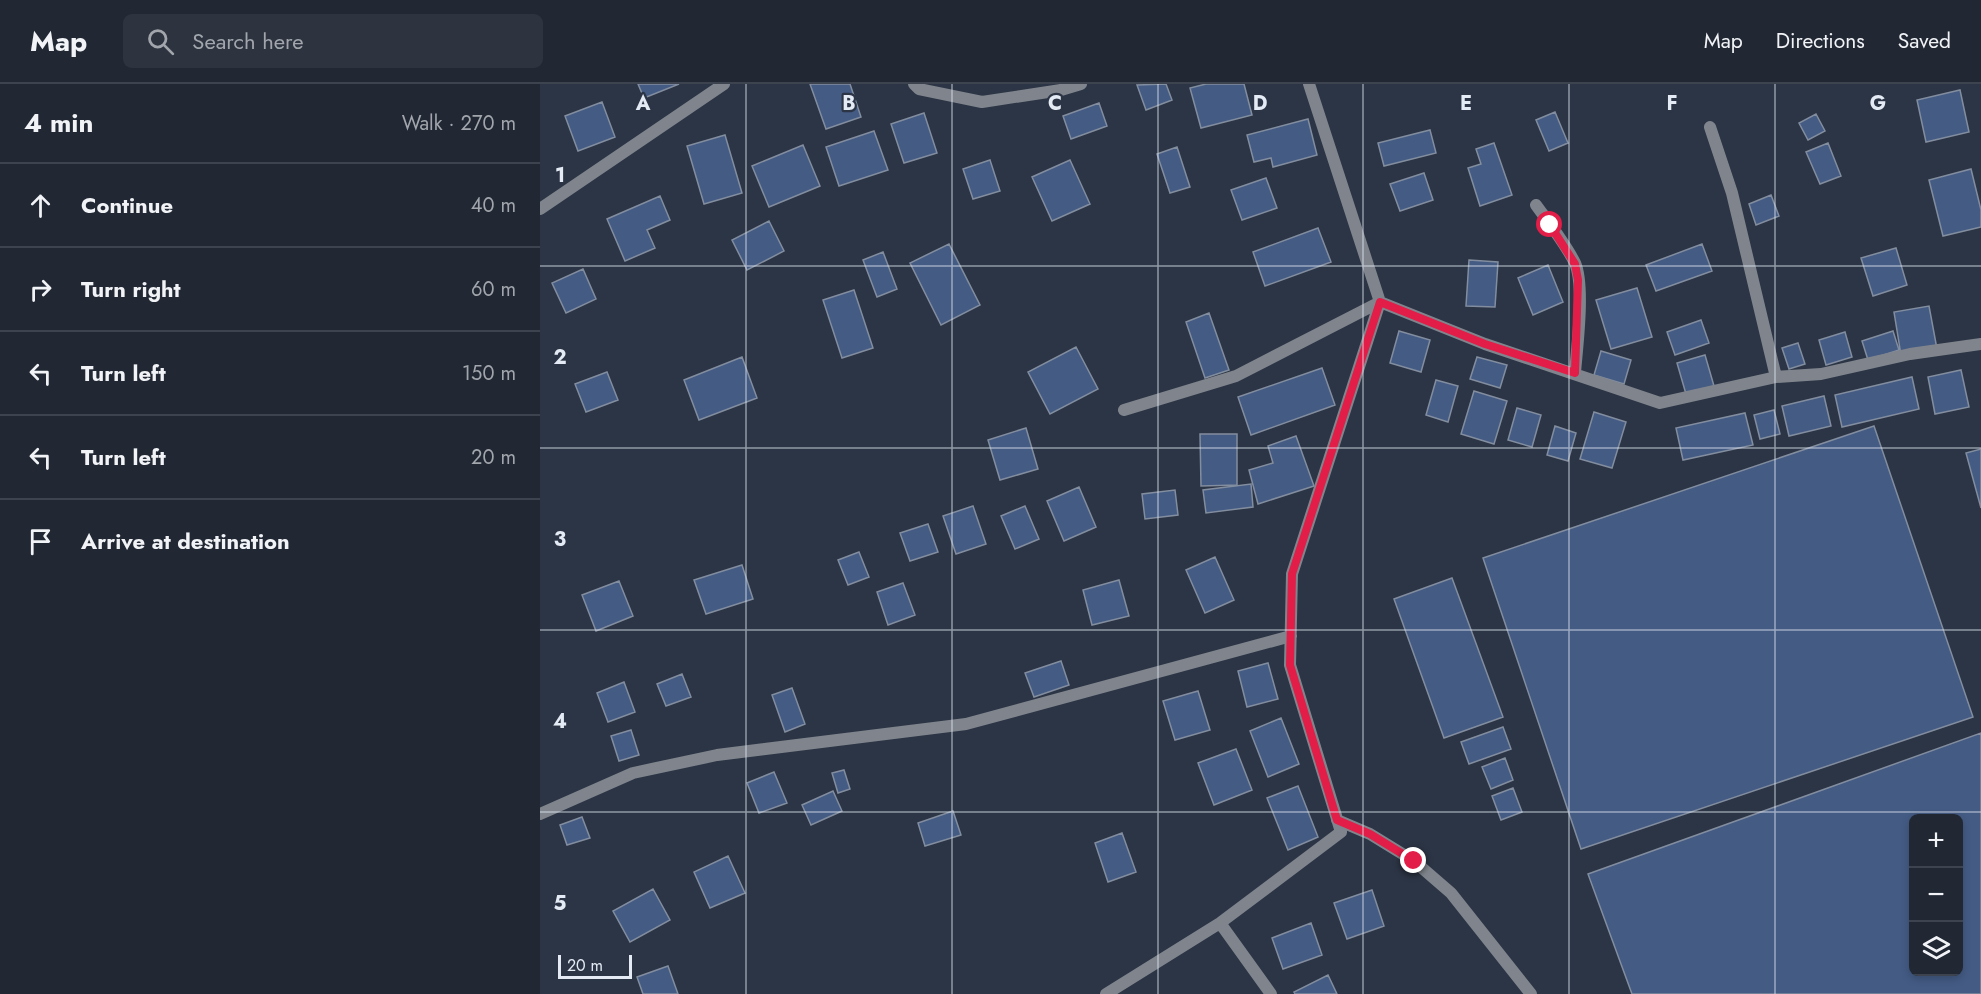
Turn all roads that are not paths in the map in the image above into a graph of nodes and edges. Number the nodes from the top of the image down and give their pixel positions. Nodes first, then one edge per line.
1 (914, 84) edge
2 (1081, 84) edge
3 (1309, 84) edge
4 (719, 85) edge
5 (1710, 127) dead end
6 (1536, 205) dead end
7 (540, 209) edge
8 (1380, 302) junction
9 (1981, 344) edge
10 (1575, 373) junction
11 (1776, 377) junction
12 (1124, 410) dead end
13 (1291, 636) junction
14 (540, 814) edge
15 (1337, 820) junction
16 (1220, 923) junction
17 (1106, 994) edge
18 (1271, 994) edge
19 (1531, 994) edge

1 - 2 street
3 - 8 street
4 - 7 street
5 - 11 street
6 - 10 street
8 - 10 street
8 - 12 street
8 - 13 street
9 - 11 street
10 - 11 street
13 - 14 street
13 - 15 street
15 - 16 street
15 - 19 street
16 - 17 street
16 - 18 street

